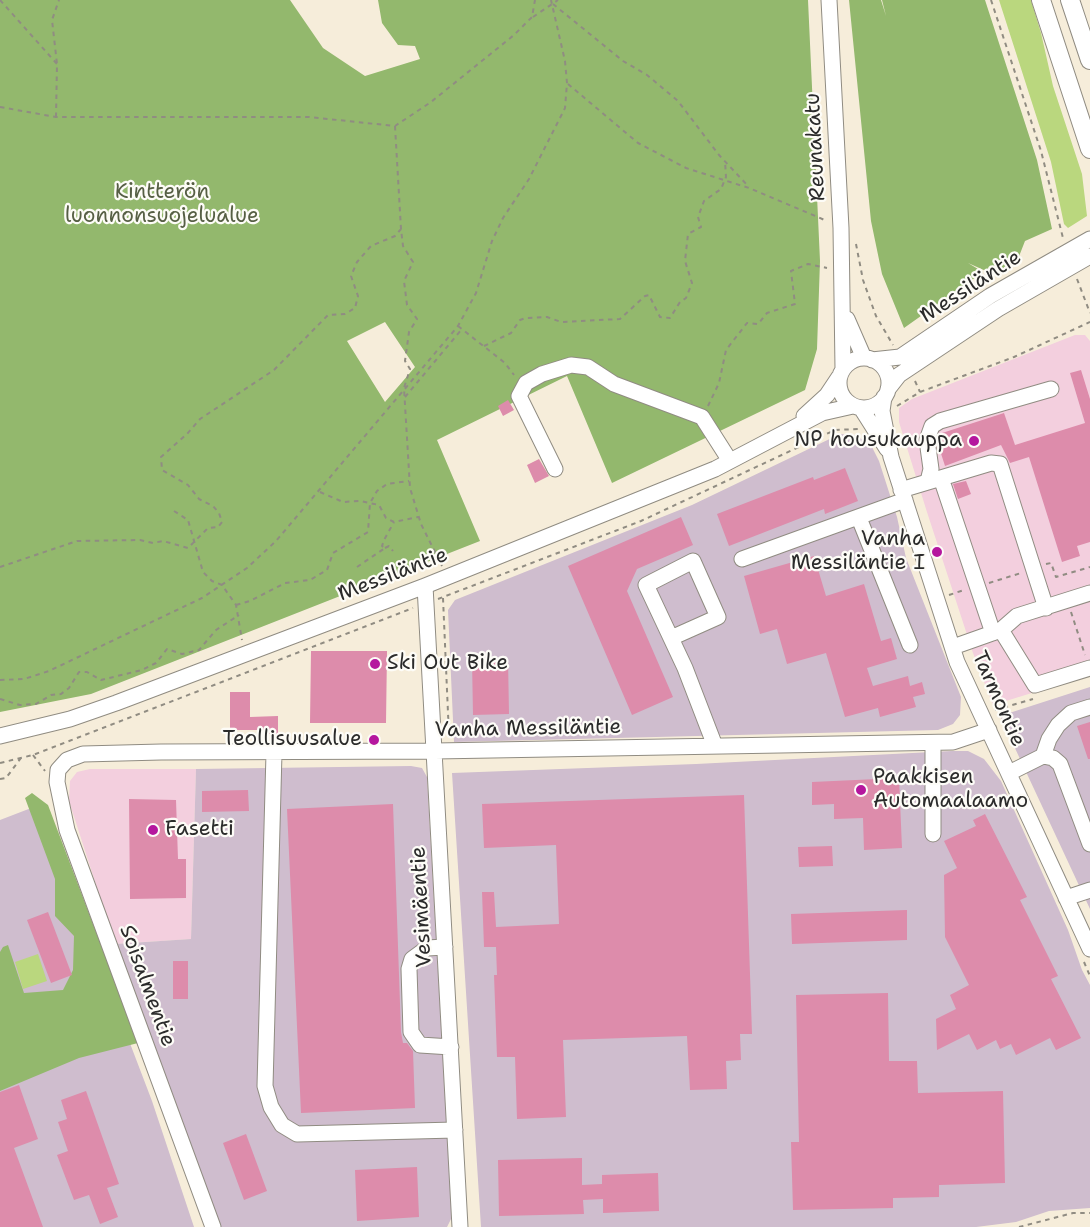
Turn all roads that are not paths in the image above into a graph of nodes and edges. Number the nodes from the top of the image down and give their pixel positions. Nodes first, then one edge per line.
1 (829, 0) edge
2 (1041, 0) edge
3 (1070, 0) edge
4 (1090, 60) edge
5 (1090, 149) edge
6 (1090, 239) edge
7 (1090, 256) edge
8 (842, 292) junction
9 (868, 359) junction
10 (904, 363) junction
11 (841, 373) junction
12 (1052, 389) dead end
13 (886, 393) junction
14 (857, 407) junction
15 (791, 428) junction
16 (891, 457) junction
17 (730, 461) junction
18 (555, 469) dead end
19 (935, 480) junction
20 (903, 495) junction
21 (859, 518) junction
22 (742, 559) dead end
23 (425, 586) junction
24 (1090, 594) edge
25 (1046, 608) junction
26 (997, 631) junction
27 (671, 638) junction
28 (910, 645) dead end
29 (952, 647) junction
30 (1089, 668) edge
31 (1090, 707) edge
32 (989, 730) junction
33 (0, 736) edge
34 (933, 743) junction
35 (715, 746) junction
36 (442, 751) junction
37 (274, 753) junction
38 (1043, 756) junction
39 (1009, 773) junction
40 (57, 776) joint
41 (933, 834) dead end
42 (1090, 844) edge
43 (1090, 890) edge
44 (1066, 898) junction
45 (445, 947) junction
46 (1090, 949) edge
47 (451, 1047) junction
48 (455, 1130) junction
49 (213, 1227) edge
50 (460, 1227) edge

1 - 8 street, Reunakatu
2 - 5 main road
3 - 4 main road
6 - 10 street, Messiläntie
7 - 10 street, Messiläntie
8 - 9 street, Reunakatu
8 - 11 street, Reunakatu
9 - 10 street, Messiläntie
9 - 11 street
9 - 13 street
10 - 13 street, Messiläntie
11 - 14 street
11 - 15 street, Messiläntie
12 - 19 street
13 - 14 street
13 - 16 street, Tarmontie
14 - 15 street, Messiläntie
14 - 16 street, Tarmontie
15 - 17 street, Messiläntie
16 - 20 street, Tarmontie
17 - 18 street
17 - 23 street, Messiläntie
19 - 20 street
19 - 25 street
19 - 26 street
20 - 21 street
20 - 29 street, Tarmontie
21 - 22 street
21 - 28 street
23 - 33 street, Messiläntie
23 - 36 street, Vesimäentie
24 - 25 street
25 - 26 street
26 - 29 street
26 - 30 street
27 - 27 street
27 - 35 street
29 - 32 street, Tarmontie
31 - 38 street
32 - 34 street, Vanha Messiläntie
32 - 39 street, Tarmontie
34 - 35 street, Vanha Messiläntie
34 - 41 street
35 - 36 street, Vanha Messiläntie
36 - 37 street, Vanha Messiläntie
36 - 45 street, Vesimäentie
37 - 40 street, Vanha Messiläntie
37 - 48 street
38 - 39 street
38 - 42 street
39 - 44 street, Tarmontie
40 - 49 street, Soisalmentie
43 - 44 street
44 - 46 street, Tarmontie
45 - 47 street, Vesimäentie
45 - 47 street
47 - 48 street, Vesimäentie
48 - 50 street, Vesimäentie

